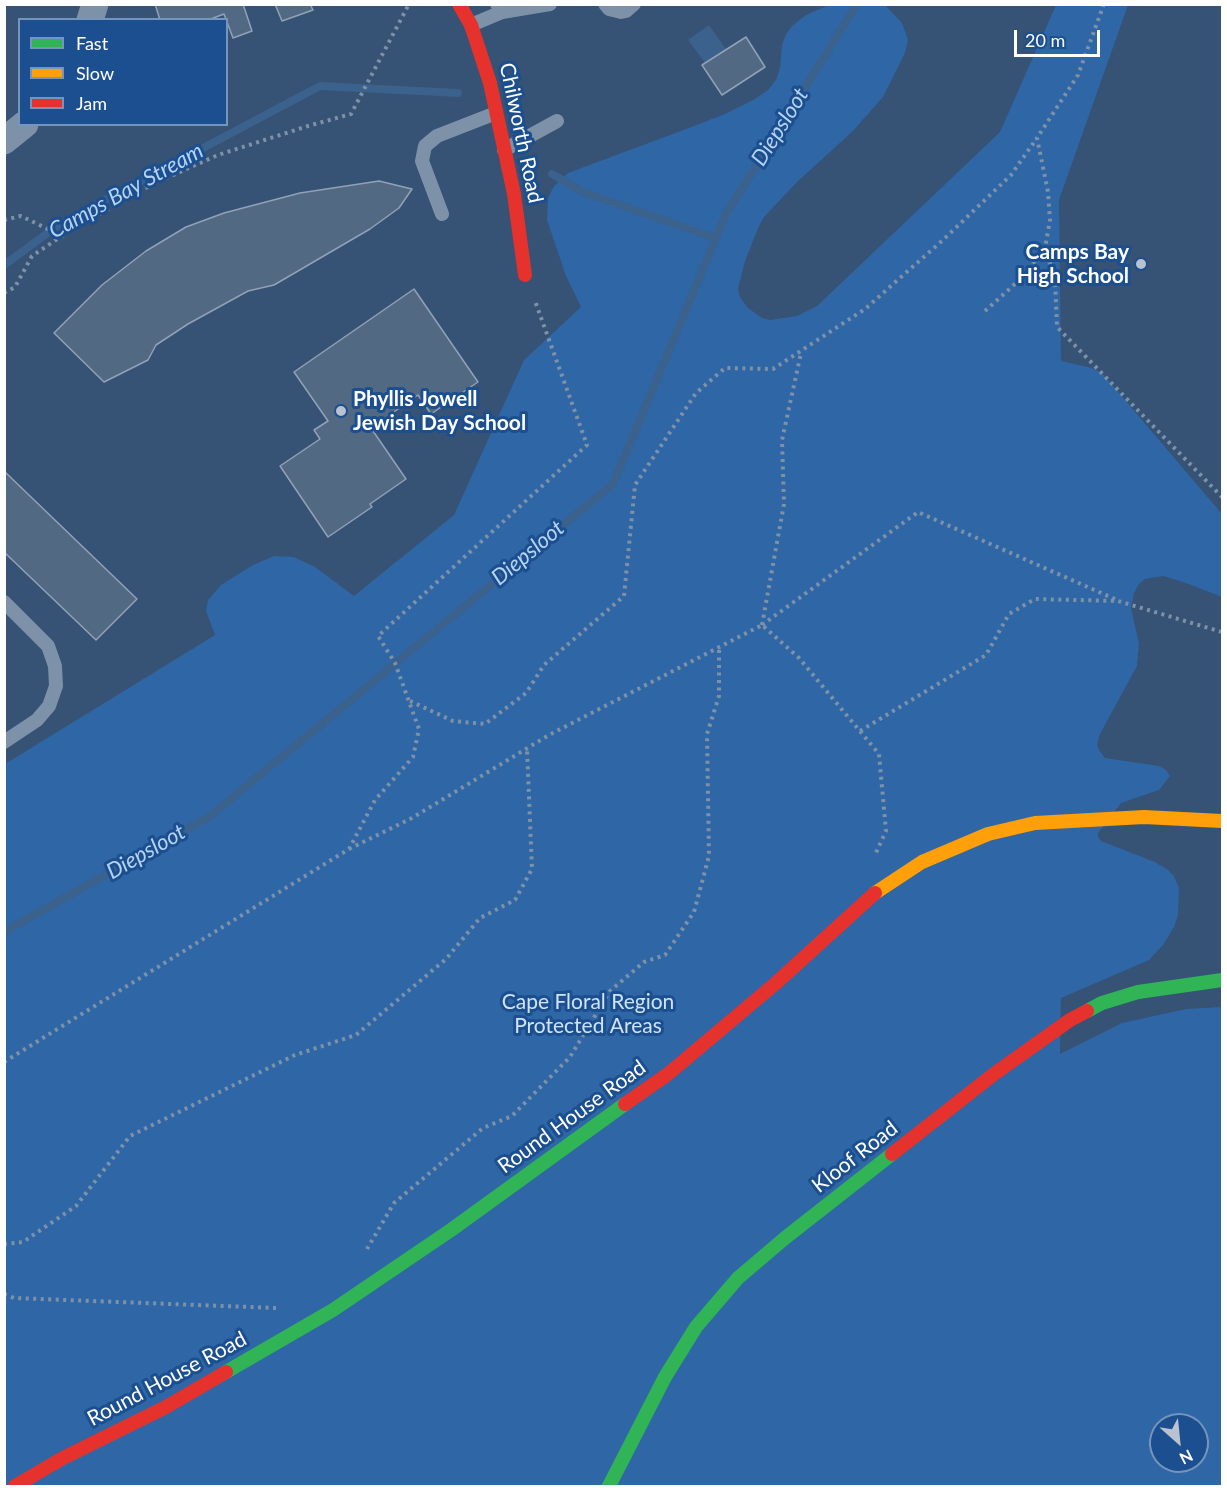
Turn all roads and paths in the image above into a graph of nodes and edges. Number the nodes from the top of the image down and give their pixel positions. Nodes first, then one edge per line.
1 (409, 4) edge
2 (459, 4) edge
3 (550, 4) edge
4 (605, 4) edge
5 (1104, 4) edge
6 (639, 7) edge
7 (499, 8) edge
8 (471, 25) junction
9 (496, 113) junction
10 (557, 121) dead end
11 (23, 126) edge
12 (1037, 138) junction
13 (4, 141) edge
14 (504, 150) junction
15 (442, 214) dead end
16 (4, 220) edge
17 (62, 236) junction
18 (1045, 248) junction
19 (525, 275) joint
20 (4, 293) edge
21 (985, 311) dead end
22 (801, 352) junction
23 (1222, 497) edge
24 (1119, 601) junction
25 (4, 602) edge
26 (762, 625) junction
27 (1222, 632) edge
28 (719, 648) junction
29 (409, 701) junction
30 (860, 731) junction
31 (4, 742) edge
32 (527, 749) junction
33 (1222, 821) edge
34 (349, 849) junction
35 (871, 864) dead end
36 (1222, 980) edge
37 (4, 1062) edge
38 (4, 1244) edge
39 (374, 1283) junction
40 (4, 1294) edge
41 (286, 1308) dead end
42 (15, 1486) edge
43 (609, 1486) edge

1 - 17 path
2 - 8 street, Chilworth Road
3 - 7 lane
4 - 6 lane
5 - 12 path
7 - 8 lane
8 - 9 street, Chilworth Road
9 - 14 street, Chilworth Road
9 - 15 lane
10 - 14 lane
11 - 13 street
12 - 18 path
12 - 22 path
14 - 19 street, Chilworth Road
16 - 17 path
17 - 20 path
18 - 21 path
18 - 23 path
19 - 29 path
22 - 26 path
22 - 29 path
24 - 26 path
24 - 27 path
24 - 30 path
25 - 31 lane
26 - 28 path
26 - 30 path
28 - 32 path
28 - 39 path
29 - 34 path
30 - 35 path
32 - 34 path
32 - 38 path
33 - 39 street, Round House Road
34 - 37 path
36 - 43 street, Kloof Road
39 - 42 street, Round House Road
40 - 41 path

